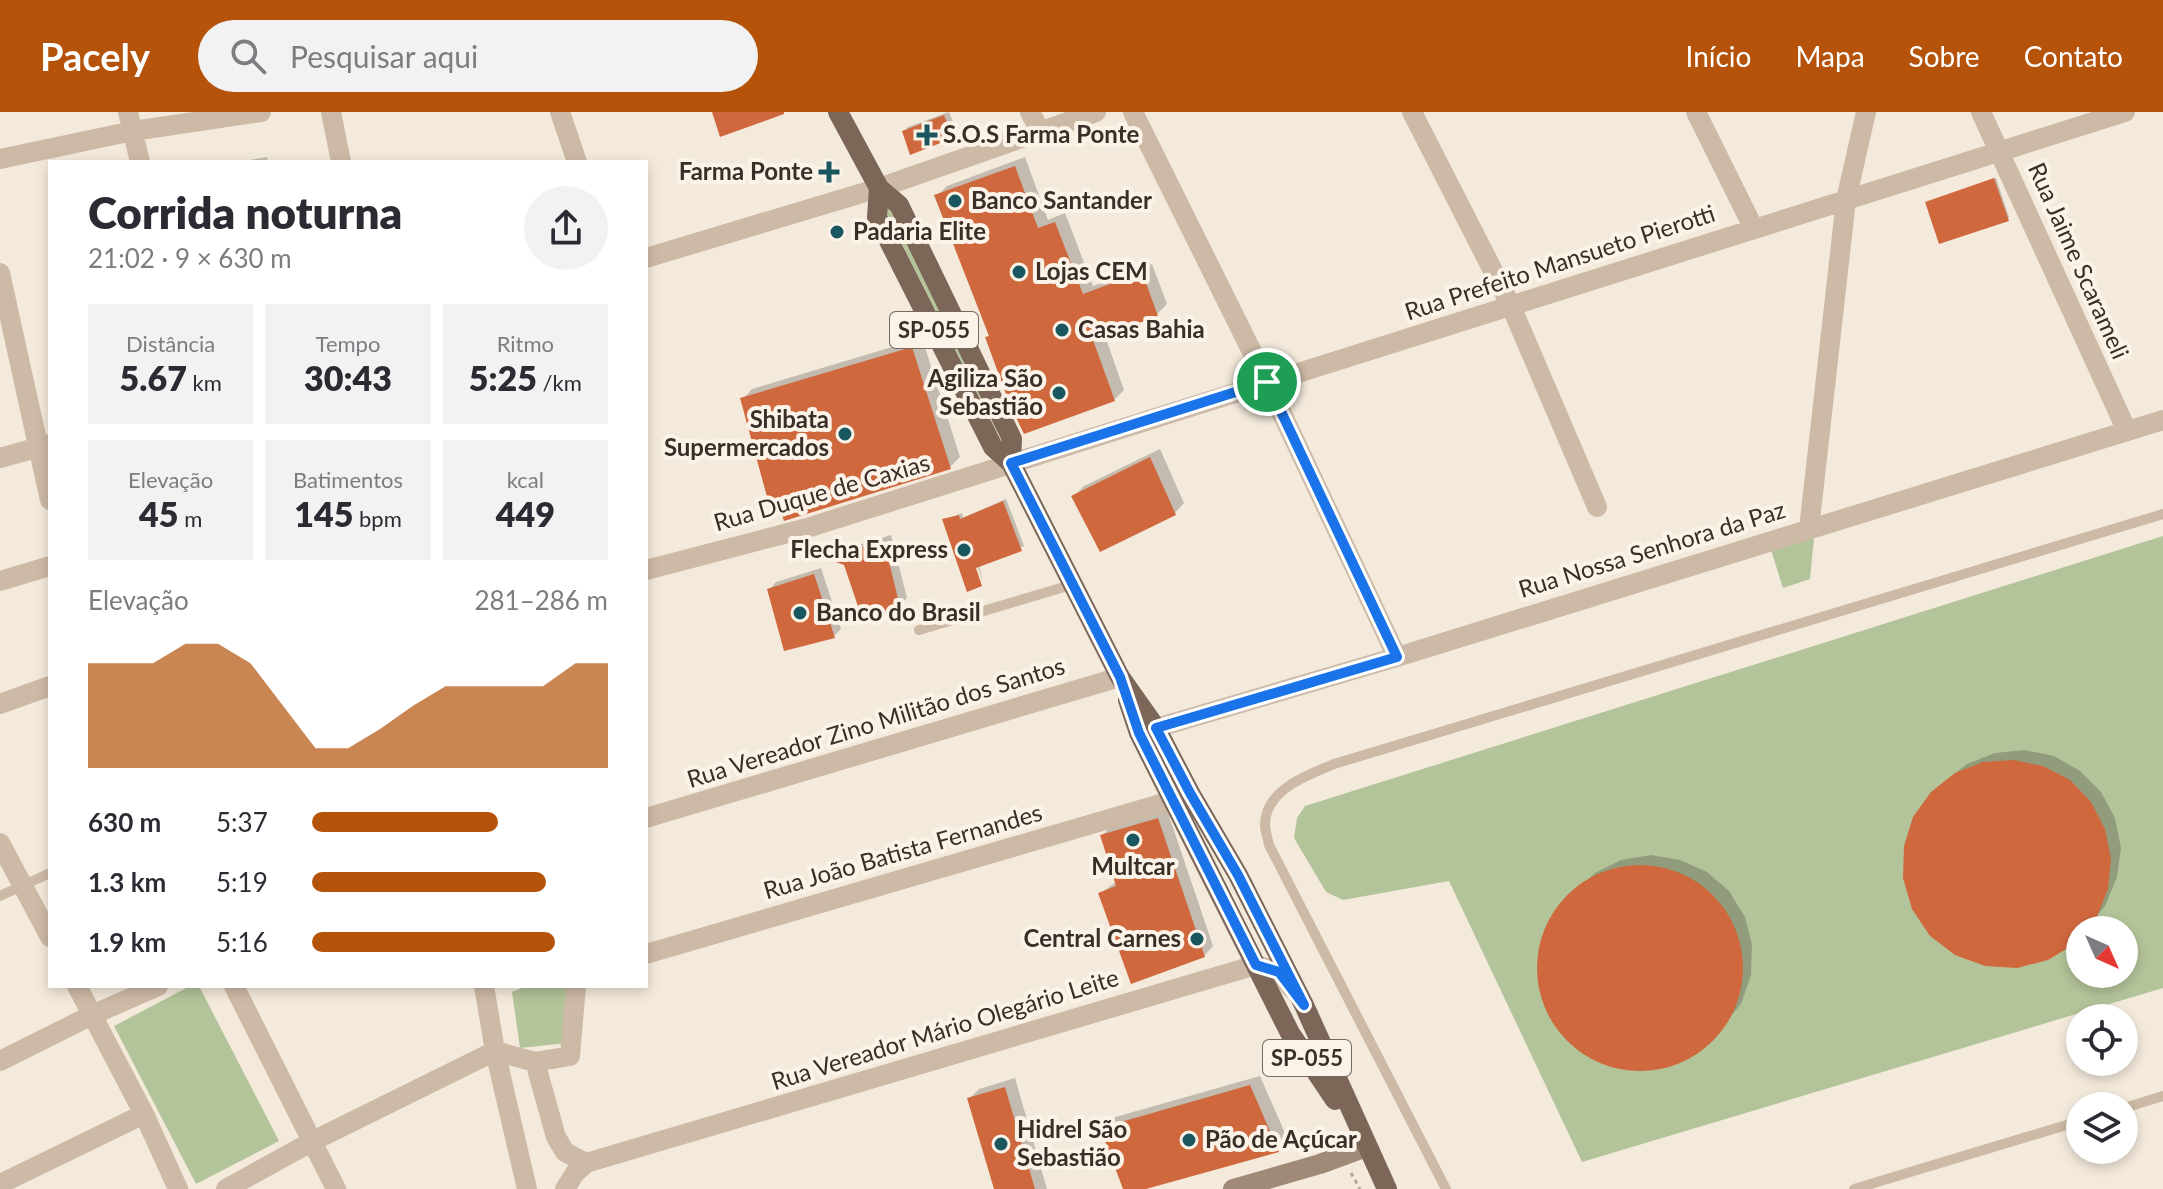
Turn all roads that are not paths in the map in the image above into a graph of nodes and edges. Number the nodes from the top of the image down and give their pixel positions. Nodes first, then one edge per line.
1 (261, 112) edge
2 (331, 112) edge
3 (560, 112) edge
4 (838, 112) edge
5 (1030, 112) edge
6 (1096, 112) edge
7 (1133, 112) edge
8 (1412, 112) edge
9 (1696, 112) edge
10 (1866, 112) edge
11 (1981, 112) edge
12 (2125, 112) edge
13 (130, 122) edge
14 (1040, 131) junction
15 (2000, 153) junction
16 (0, 159) edge
17 (140, 160) edge
18 (341, 160) edge
19 (576, 160) edge
20 (879, 188) junction
21 (1846, 200) junction
22 (1754, 229) junction
23 (648, 257) edge
24 (0, 273) edge
25 (1511, 306) junction
26 (1267, 382) junction
27 (2163, 420) edge
28 (2127, 431) junction
29 (45, 446) edge
30 (0, 458) edge
31 (1011, 463) junction
32 (48, 478) edge
33 (1597, 507) dead end
34 (2163, 514) edge
35 (1809, 529) junction
36 (48, 567) edge
37 (648, 569) edge
38 (0, 581) edge
39 (1071, 585) junction
40 (919, 630) dead end
41 (1397, 657) junction
42 (1120, 677) junction
43 (48, 687) edge
44 (0, 704) edge
45 (1156, 728) junction
46 (1174, 800) junction
47 (648, 817) edge
48 (0, 843) edge
49 (48, 874) edge
50 (22, 886) junction
51 (0, 896) edge
52 (48, 933) edge
53 (648, 953) edge
54 (1256, 965) junction
55 (78, 988) edge
56 (153, 988) edge
57 (235, 988) edge
58 (484, 988) edge
59 (576, 988) edge
60 (1304, 1005) junction
61 (92, 1015) junction
62 (495, 1051) junction
63 (0, 1061) edge
64 (535, 1062) junction
65 (2163, 1096) edge
66 (2138, 1104) edge
67 (144, 1114) junction
68 (2066, 1125) edge
69 (311, 1142) junction
70 (1366, 1147) junction
71 (586, 1163) junction
72 (0, 1184) edge
73 (178, 1189) edge
74 (226, 1189) edge
75 (336, 1189) edge
76 (527, 1189) edge
77 (565, 1189) edge
78 (1233, 1189) edge
79 (1387, 1189) edge
80 (1446, 1189) edge
81 (1854, 1189) edge

1 - 13 street
2 - 18 street
3 - 19 street
4 - 20 main road
5 - 14 street
6 - 14 street
7 - 26 street
8 - 25 street
9 - 22 street
10 - 21 street
11 - 15 street, Rua Jaime Scarameli
12 - 15 street, Rua Prefeito Mansueto Pierotti
13 - 16 street
13 - 17 street
14 - 20 street
15 - 21 street, Rua Prefeito Mansueto Pierotti
15 - 28 street, Rua Jaime Scarameli
20 - 23 street
20 - 31 main road
21 - 22 street, Rua Prefeito Mansueto Pierotti
21 - 35 street
22 - 25 street, Rua Prefeito Mansueto Pierotti
24 - 29 street
25 - 26 street, Rua Prefeito Mansueto Pierotti
25 - 33 street
26 - 31 street, Rua Prefeito Mansueto Pierotti
26 - 41 street
27 - 28 street, Rua Nossa Senhora da Paz
28 - 35 street, Rua Nossa Senhora da Paz
29 - 30 street
29 - 32 street
31 - 37 street, Rua Duque de Caxias
31 - 39 main road, SP-055
34 - 80 lane
35 - 41 street, Rua Nossa Senhora da Paz
36 - 38 street
39 - 40 lane
39 - 42 main road, SP-055
41 - 45 street, Rua Nossa Senhora da Paz
42 - 45 main road, SP-055
42 - 46 main road, SP-055
42 - 47 street, Rua Vereador Zino Militão dos Santos
43 - 44 street
45 - 60 main road, SP-055
46 - 53 street, Rua João Batista Fernandes
46 - 54 main road, SP-055
48 - 50 street
49 - 50 lane
50 - 51 lane
50 - 52 street
54 - 60 street
54 - 70 main road, SP-055
54 - 71 street, Rua Vereador Mário Olegário Leite
55 - 61 street
56 - 61 street
57 - 69 street
58 - 62 street
59 - 64 street
60 - 70 main road, SP-055
61 - 63 street
61 - 67 street
62 - 64 street
62 - 69 street
62 - 76 street
64 - 71 street
65 - 66 lane
67 - 72 street
67 - 73 street
68 - 81 lane
69 - 74 street
69 - 75 street
70 - 78 main road
70 - 79 main road, SP-055
71 - 77 street

